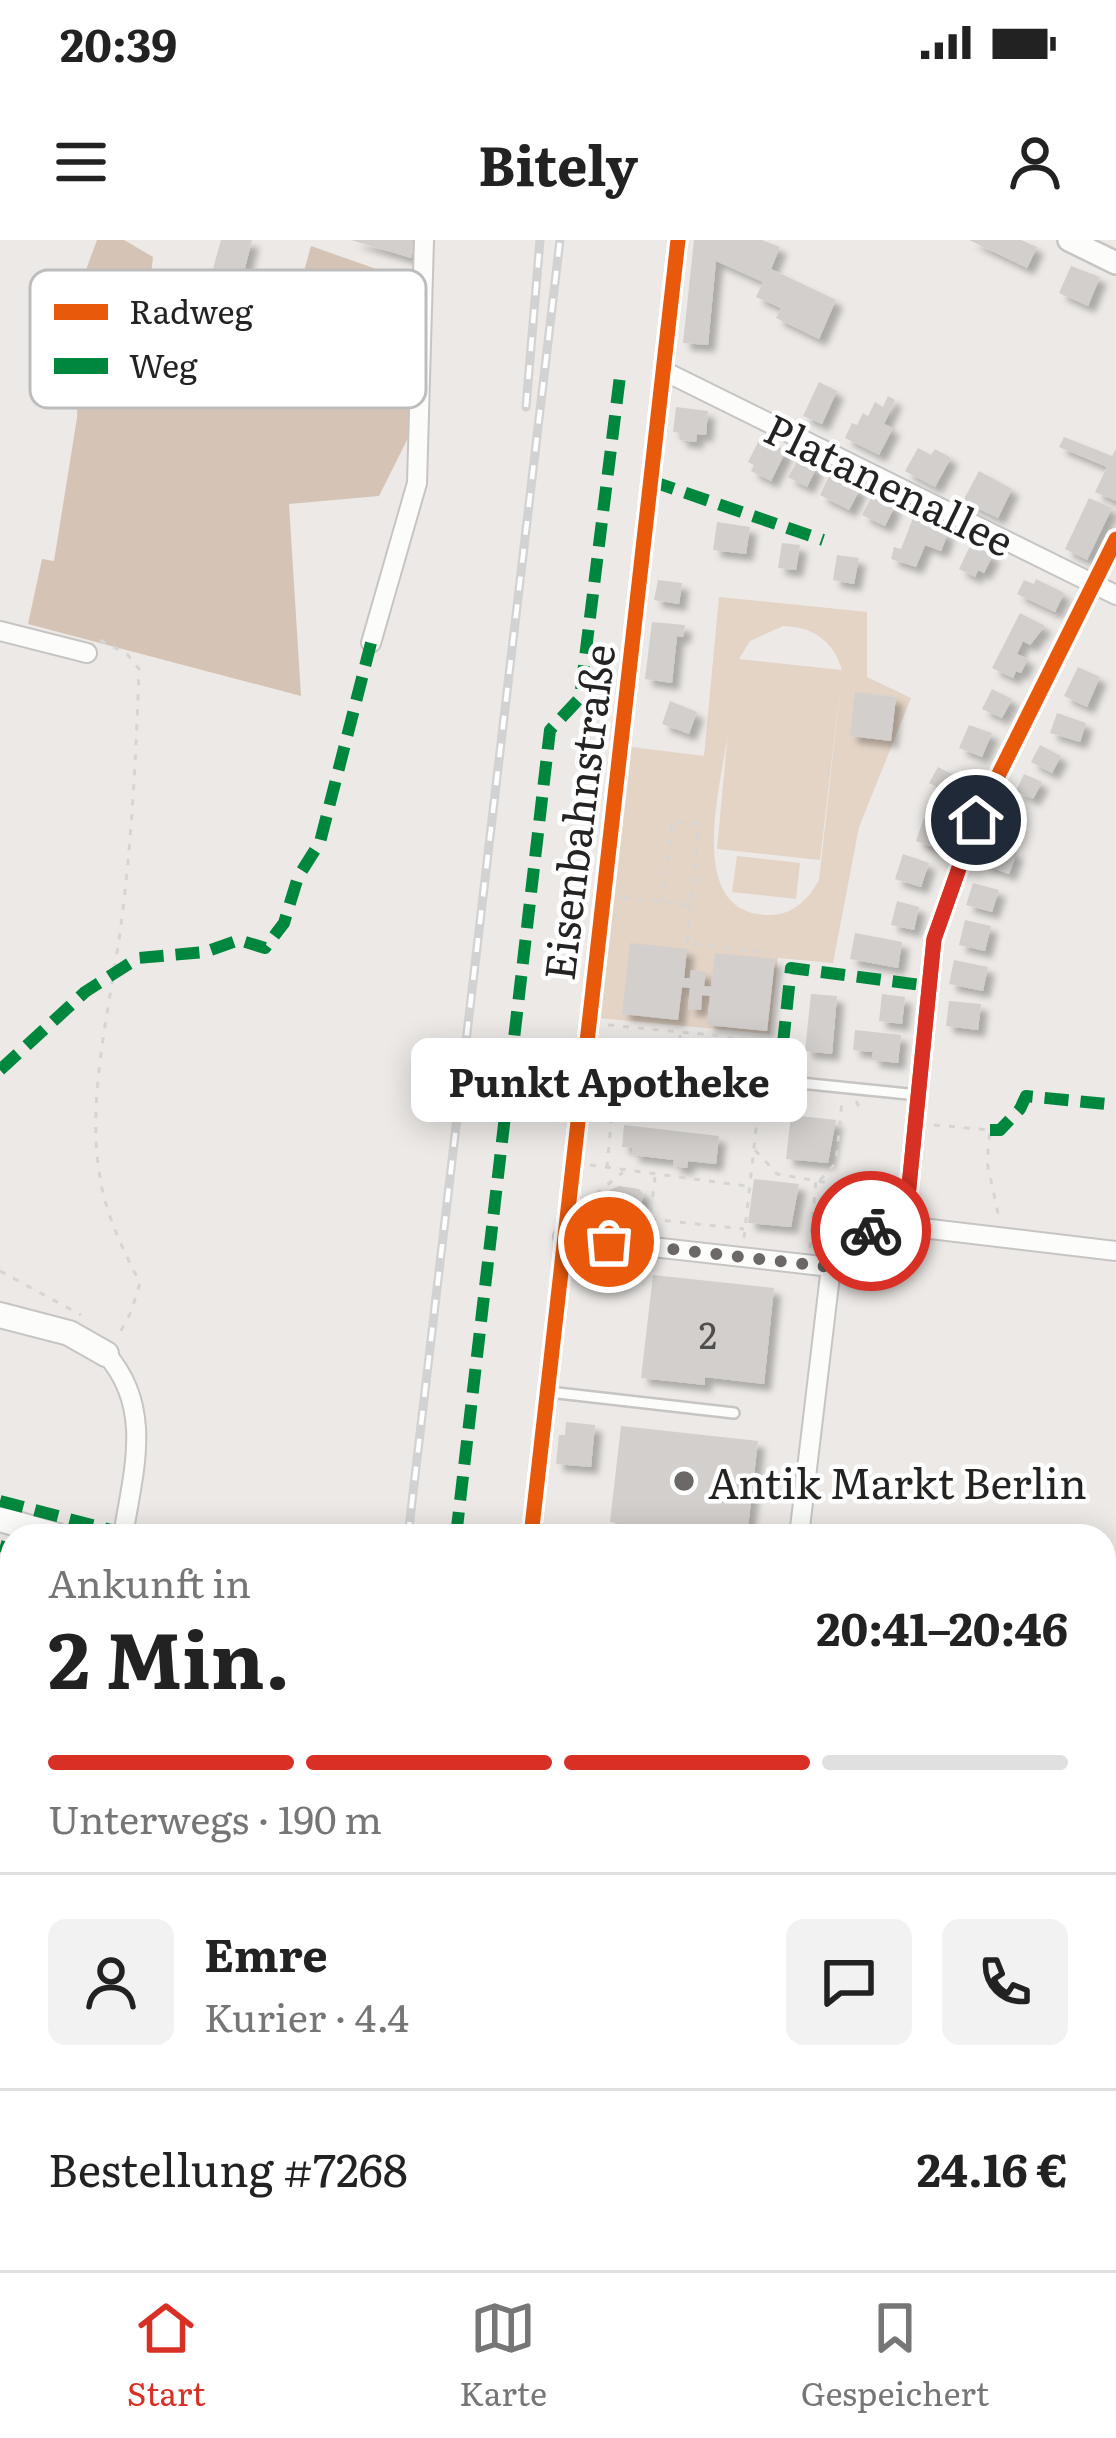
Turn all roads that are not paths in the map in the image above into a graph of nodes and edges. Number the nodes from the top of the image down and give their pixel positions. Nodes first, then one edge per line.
1 (424, 240) edge
2 (678, 240) edge
3 (1069, 240) edge
4 (1116, 263) edge
5 (423, 270) edge
6 (664, 371) junction
7 (419, 408) edge
8 (1116, 539) edge
9 (1093, 584) junction
10 (1116, 596) edge
11 (0, 631) edge
12 (371, 643) dead end
13 (87, 645) road end
14 (584, 1061) junction
15 (918, 1095) junction
16 (905, 1226) junction
17 (563, 1237) junction
18 (1116, 1251) edge
19 (831, 1267) junction
20 (0, 1315) edge
21 (105, 1343) joint
22 (546, 1391) junction
23 (734, 1413) dead end
24 (125, 1524) edge
25 (532, 1524) edge
26 (800, 1524) edge

1 - 5 street
2 - 6 street, Eisenbahnstraße
3 - 4 street
6 - 9 street, Platanenallee
6 - 14 street, Eisenbahnstraße
7 - 12 street
8 - 9 street
9 - 10 street, Platanenallee
9 - 15 street
11 - 13 street
14 - 15 lane
14 - 17 street, Eisenbahnstraße
15 - 16 street
16 - 18 street
16 - 19 street
17 - 19 street
17 - 22 street, Eisenbahnstraße
19 - 26 street
20 - 21 main road
21 - 24 street
22 - 23 lane
22 - 25 street, Eisenbahnstraße

